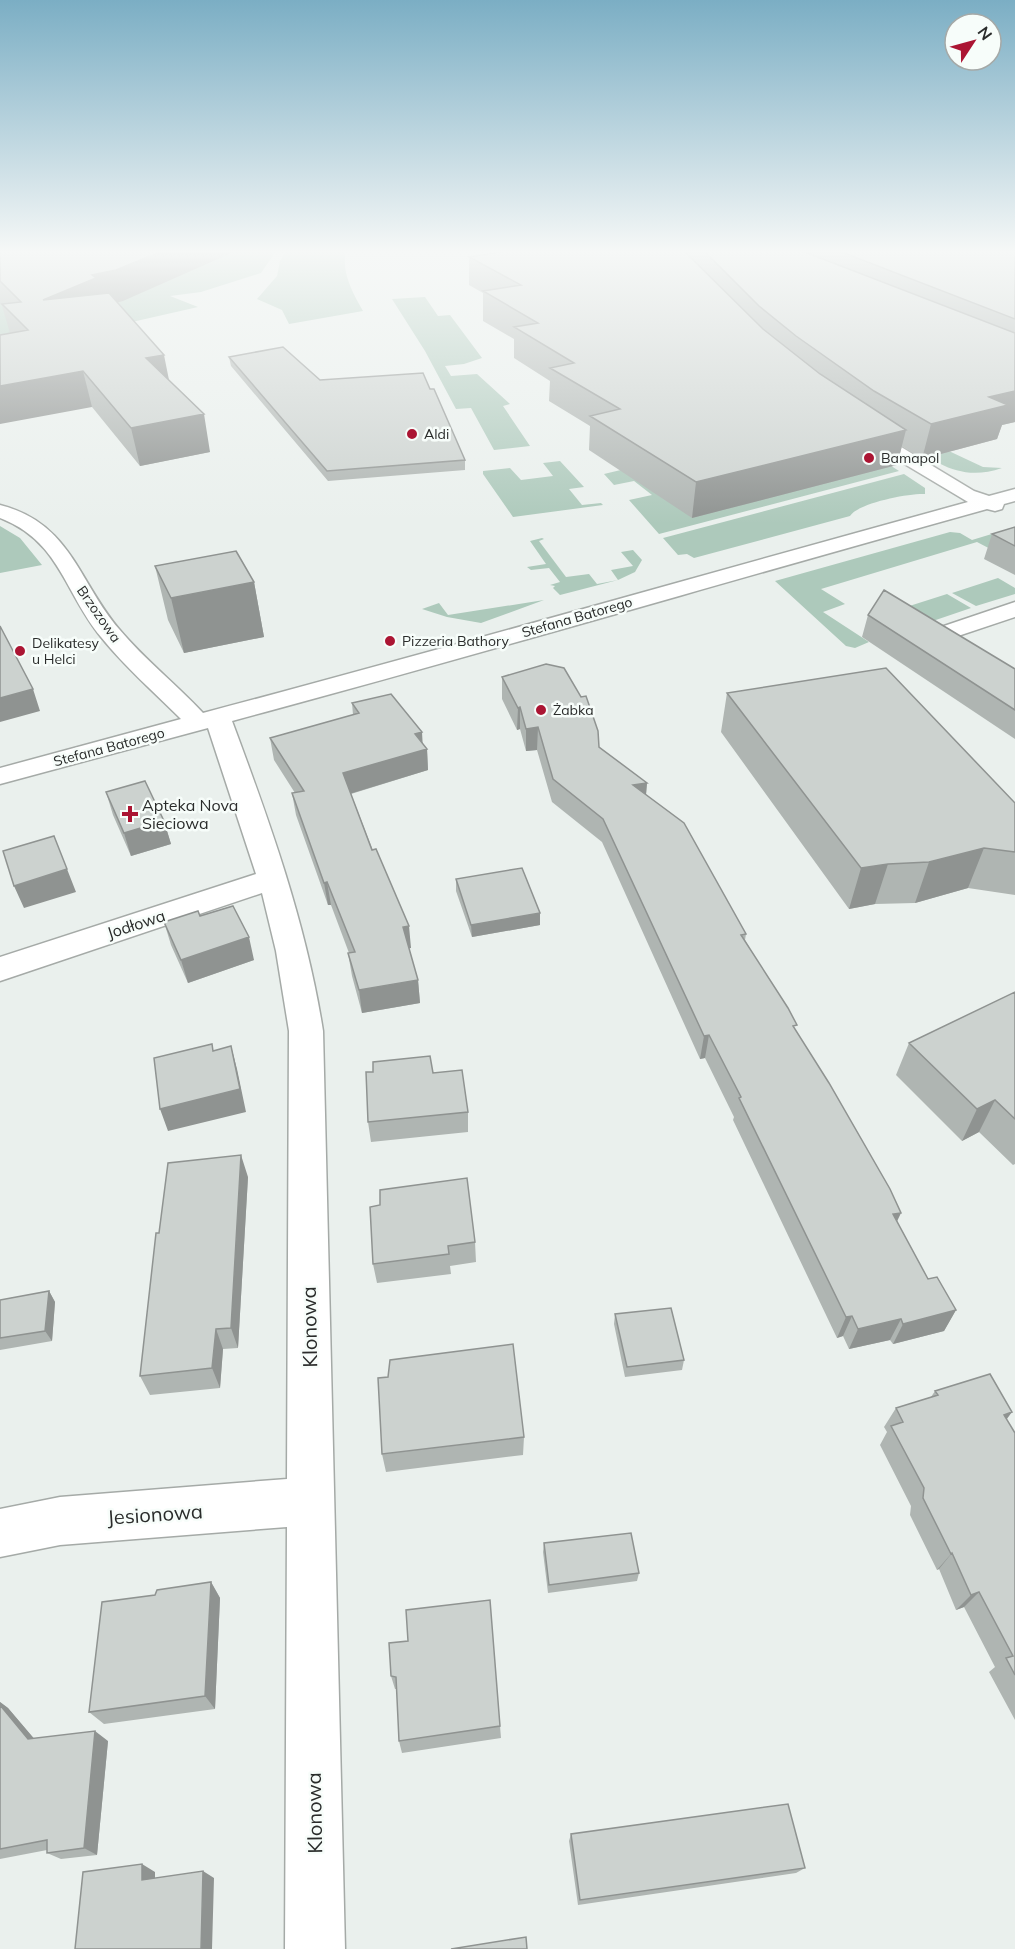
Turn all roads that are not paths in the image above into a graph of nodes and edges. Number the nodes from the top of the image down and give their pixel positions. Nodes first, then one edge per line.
1 (851, 424) edge
2 (1015, 495) edge
3 (988, 502) junction
4 (0, 511) edge
5 (1015, 514) edge
6 (1015, 609) edge
7 (956, 639) edge
8 (208, 721) junction
9 (0, 776) edge
10 (272, 879) junction
11 (0, 969) edge
12 (311, 1501) junction
13 (0, 1533) edge
14 (315, 1949) edge

1 - 3 street
2 - 3 street, Stefana Batorego
3 - 5 street
3 - 8 street, Stefana Batorego
4 - 8 street, Brzozowa
6 - 7 street
8 - 9 street, Stefana Batorego
8 - 10 street, Klonowa
10 - 11 street, Jodłowa
10 - 12 street, Klonowa
12 - 13 street, Jesionowa
12 - 14 street, Klonowa

